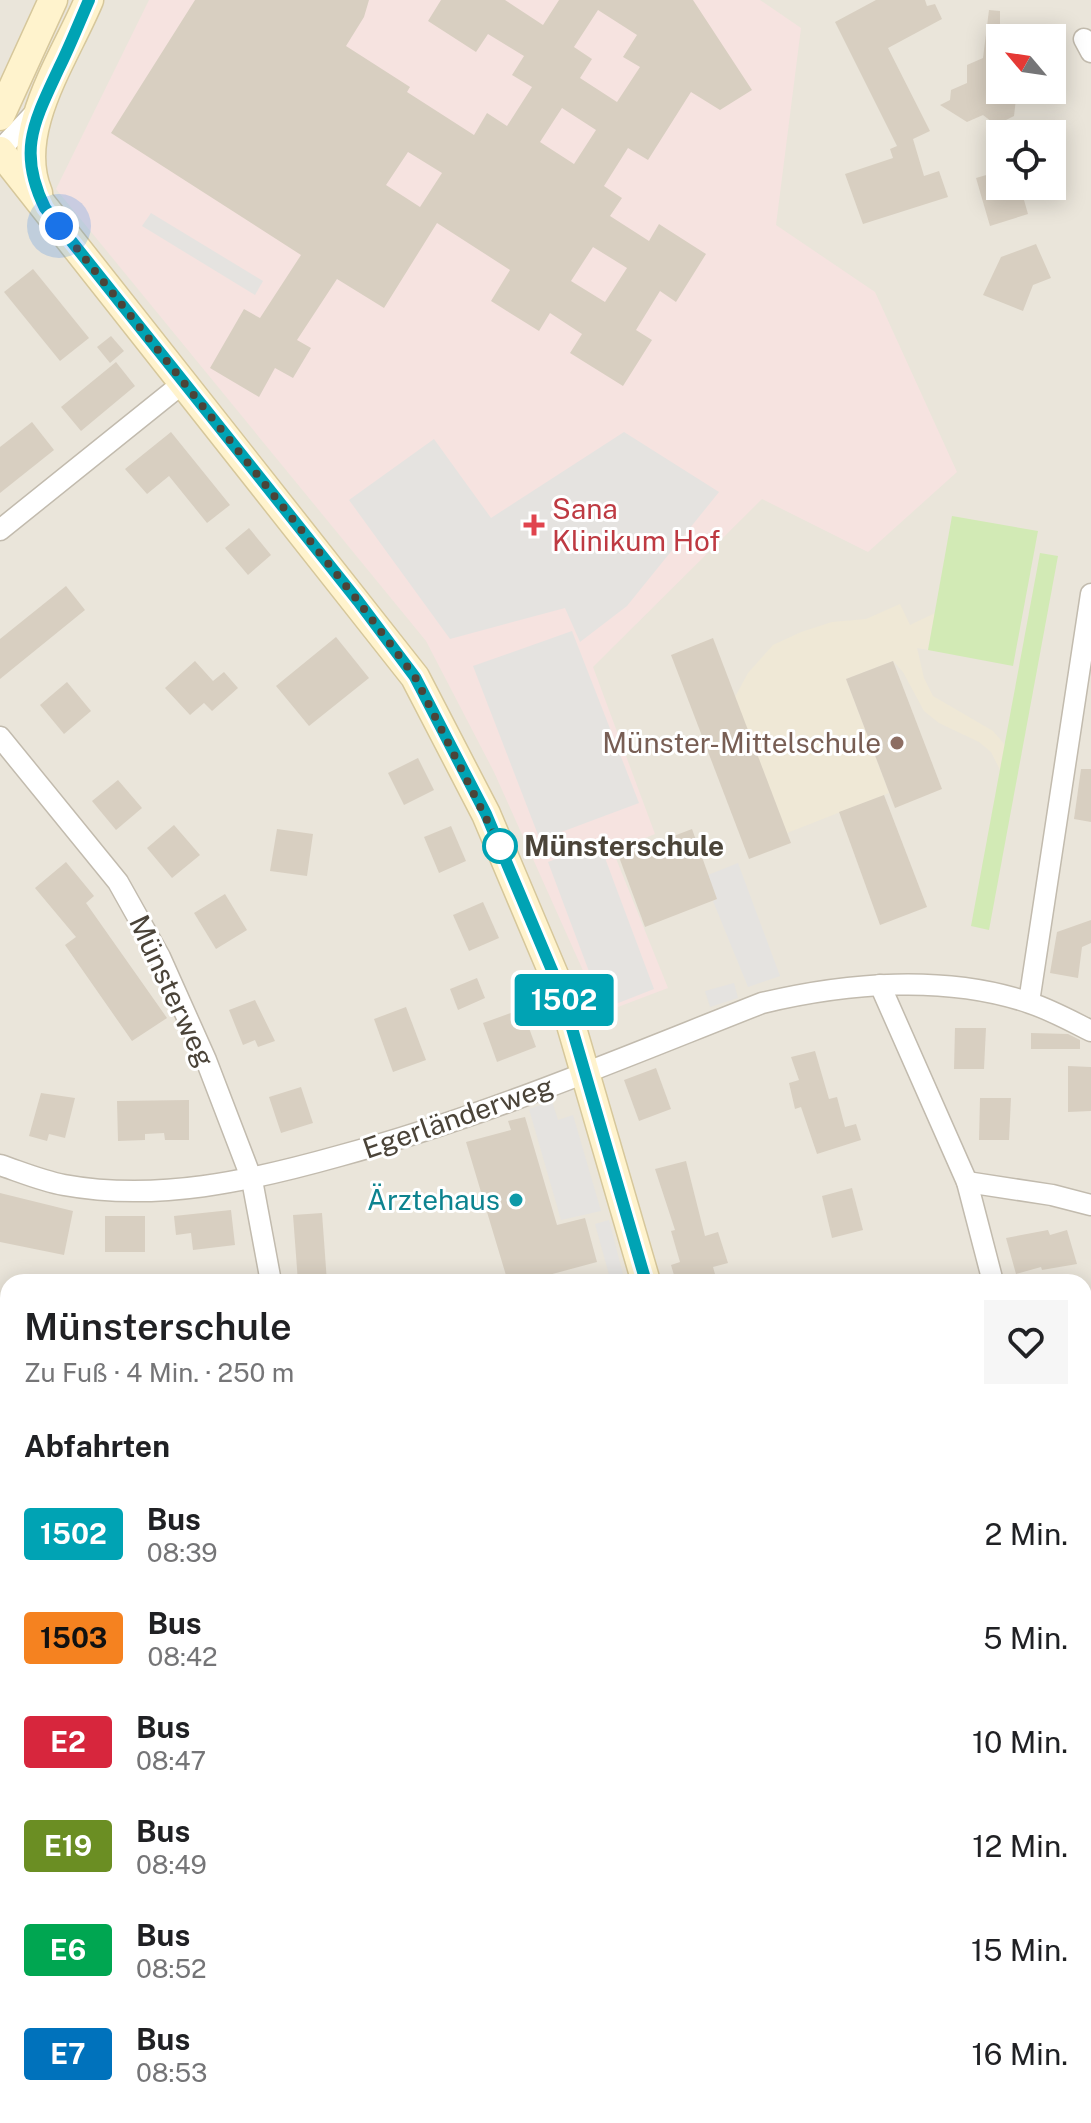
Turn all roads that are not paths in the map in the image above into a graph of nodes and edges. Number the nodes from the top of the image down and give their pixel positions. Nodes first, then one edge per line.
1 (53, 0) edge
2 (89, 0) edge
3 (42, 104) junction
4 (0, 116) edge
5 (0, 150) edge
6 (45, 208) junction
7 (183, 383) junction
8 (0, 530) edge
9 (1091, 594) edge
10 (0, 737) edge
11 (880, 985) junction
12 (1029, 1002) junction
13 (1091, 1031) edge
14 (585, 1072) junction
15 (0, 1165) edge
16 (252, 1180) junction
17 (967, 1182) junction
18 (1091, 1205) edge
19 (270, 1274) edge
20 (644, 1274) edge
21 (991, 1274) edge

1 - 4 main road
2 - 3 main road
3 - 5 street
3 - 6 main road
5 - 6 main road
6 - 7 main road
7 - 8 street
7 - 14 main road
9 - 12 street
10 - 16 street, Münsterweg
11 - 12 street, Egerländerweg
11 - 14 street, Egerländerweg
11 - 17 street
12 - 13 street, Egerländerweg
14 - 16 street, Egerländerweg
14 - 20 main road
15 - 16 street, Egerländerweg
16 - 19 street, Münsterweg
17 - 18 street
17 - 21 street

